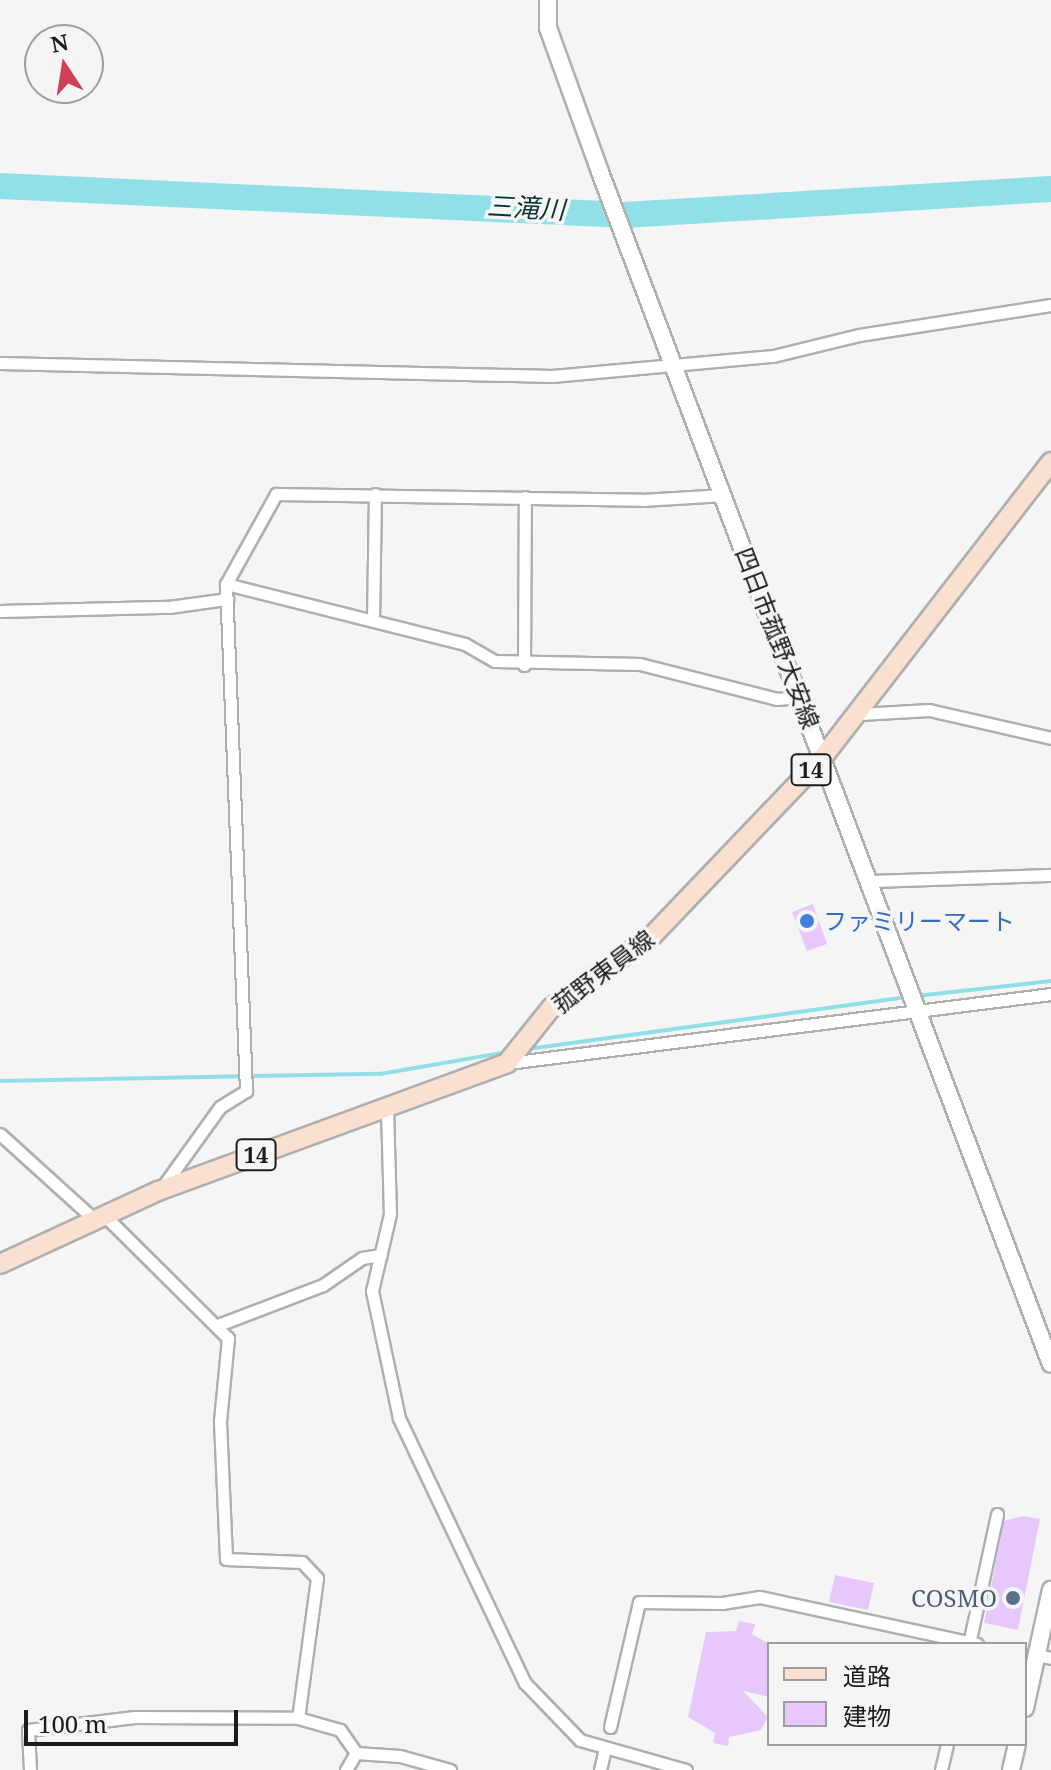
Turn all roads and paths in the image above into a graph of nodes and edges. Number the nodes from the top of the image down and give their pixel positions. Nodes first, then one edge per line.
1 (548, 0) edge
2 (1051, 305) edge
3 (0, 363) edge
4 (672, 365) junction
5 (1051, 462) edge
6 (375, 494) junction
7 (724, 495) junction
8 (525, 497) junction
9 (226, 584) junction
10 (227, 599) junction
11 (0, 611) edge
12 (373, 621) junction
13 (524, 665) junction
14 (799, 697) junction
15 (860, 714) junction
16 (1051, 738) edge
17 (823, 757) junction
18 (1051, 875) edge
19 (870, 881) junction
20 (1051, 994) edge
21 (915, 1000) junction
22 (510, 1059) junction
23 (387, 1108) junction
24 (0, 1134) edge
25 (158, 1191) junction
26 (100, 1218) junction
27 (381, 1255) junction
28 (0, 1264) edge
29 (218, 1325) junction
30 (1051, 1364) edge
31 (997, 1514) dead end
32 (1051, 1590) edge
33 (963, 1642) edge
34 (972, 1642) edge
35 (1037, 1656) edge
36 (1027, 1699) edge
37 (298, 1718) junction
38 (610, 1727) dead end
39 (947, 1746) edge
40 (1017, 1746) edge
41 (604, 1752) junction
42 (356, 1753) junction
43 (30, 1770) edge
44 (346, 1770) edge
45 (450, 1770) edge
46 (600, 1770) edge
47 (686, 1770) edge
48 (941, 1770) edge
49 (1011, 1770) edge

1 - 4 main road, 四日市菰野大安線
2 - 4 street
3 - 4 street
4 - 7 main road, 四日市菰野大安線
5 - 15 main road, 菰野東員線 / 14
6 - 8 street
6 - 9 street
6 - 12 street
7 - 8 street
7 - 14 main road, 四日市菰野大安線
8 - 13 street
9 - 10 street
9 - 12 street
10 - 11 street
10 - 25 street
12 - 13 street
13 - 14 street
14 - 17 main road, 四日市菰野大安線
15 - 16 street
15 - 17 main road, 菰野東員線 / 14
17 - 19 main road, 四日市菰野大安線
17 - 22 main road, 菰野東員線 / 14
18 - 19 street
19 - 21 main road, 四日市菰野大安線
20 - 21 street
21 - 22 street
21 - 30 main road, 四日市菰野大安線
22 - 23 main road, 14
23 - 25 main road, 14
23 - 27 street
24 - 26 street
25 - 26 main road, 14
26 - 28 main road, 14
26 - 29 street
27 - 29 street
27 - 41 street
29 - 37 street
31 - 34 street
32 - 35 main road
33 - 38 street
35 - 36 main road
37 - 42 street
37 - 43 street
39 - 48 street
40 - 49 main road
41 - 46 street
41 - 47 street
42 - 44 street
42 - 45 street

